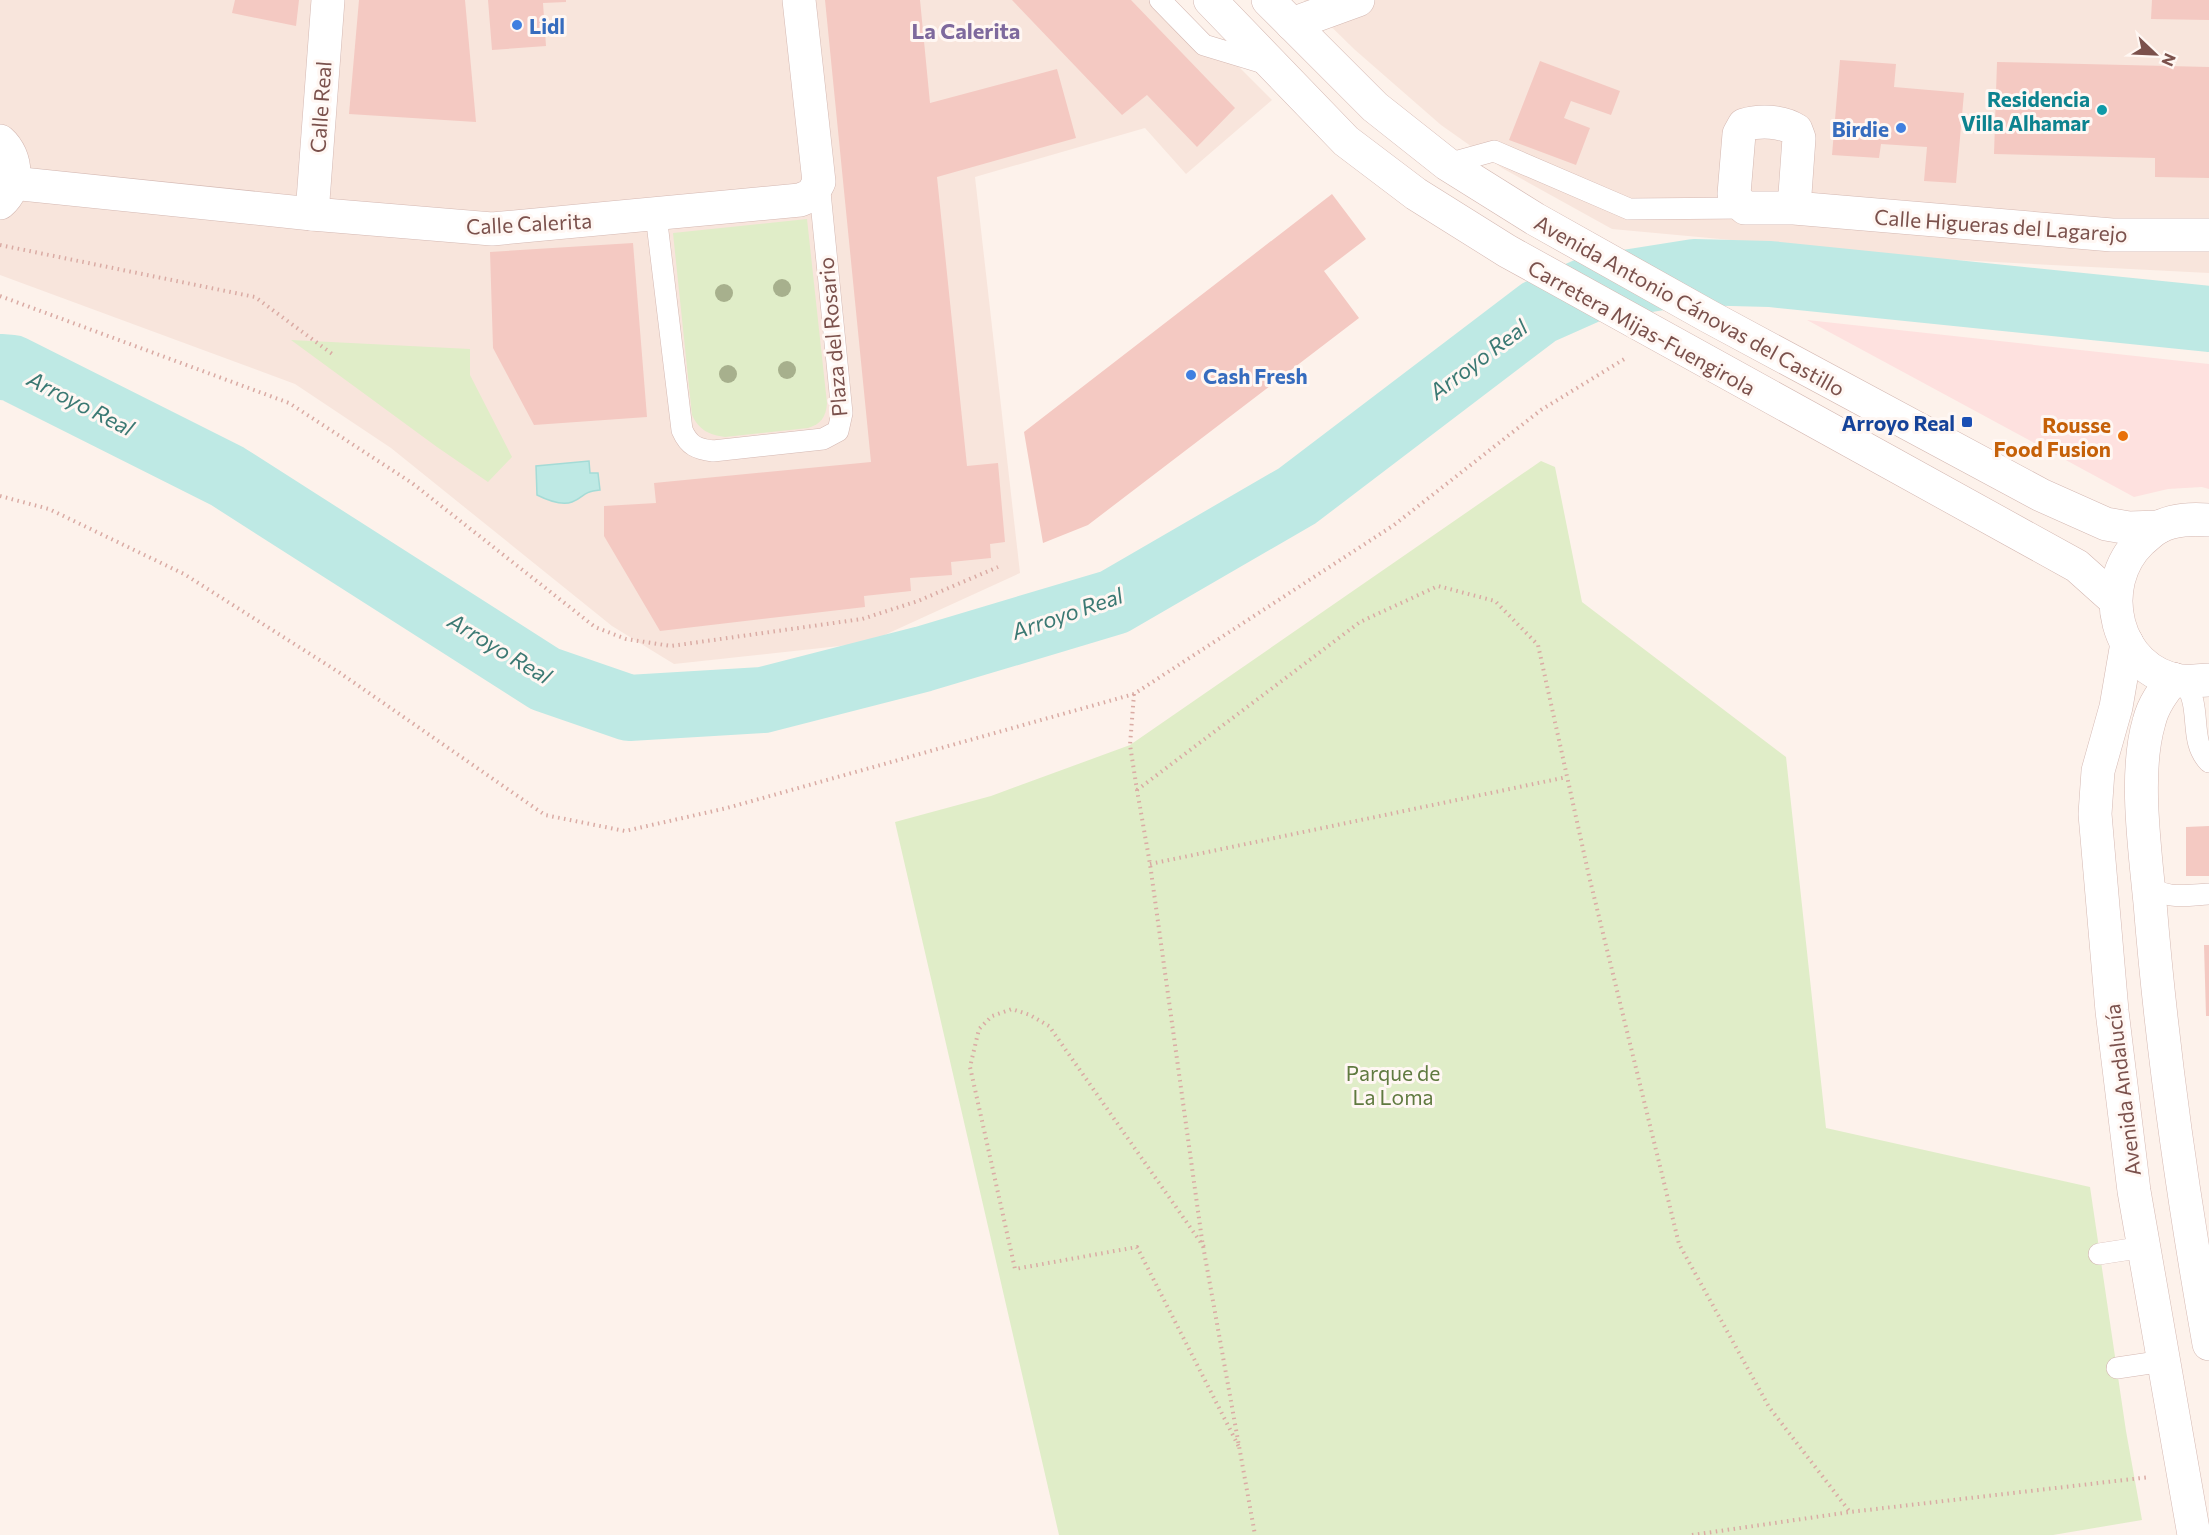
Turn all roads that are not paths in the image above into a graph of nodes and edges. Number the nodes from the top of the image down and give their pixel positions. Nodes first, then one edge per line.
1 (328, 0) edge
2 (800, 0) edge
3 (1160, 0) edge
4 (1210, 0) edge
5 (1268, 0) edge
6 (1358, 0) edge
7 (1292, 24) junction
8 (1273, 66) junction
9 (0, 141) edge
10 (1447, 164) junction
11 (819, 182) junction
12 (6, 193) edge
13 (1745, 208) junction
14 (1794, 208) junction
15 (312, 214) junction
16 (656, 215) junction
17 (2209, 235) edge
18 (2112, 236) junction
19 (2209, 252) edge
20 (2209, 520) edge
21 (2159, 527) junction
22 (2115, 600) junction
23 (2127, 643) junction
24 (2188, 680) edge
25 (2209, 762) edge
26 (2148, 885) junction
27 (2209, 894) edge
28 (2144, 1247) junction
29 (2099, 1254) dead end
30 (2209, 1344) edge
31 (2164, 1361) junction
32 (2116, 1368) dead end
33 (2194, 1535) edge

1 - 15 street, Calle Real
2 - 11 street
3 - 8 lane
4 - 8 street, Carretera Mijas-Fuengirola
5 - 7 street, Avenida Antonio Cánovas del Castillo
6 - 7 street
7 - 10 street, Avenida Antonio Cánovas del Castillo
8 - 22 street, Carretera Mijas-Fuengirola
9 - 12 street
10 - 13 lane
10 - 21 street, Avenida Antonio Cánovas del Castillo
11 - 16 street, Calle Calerita
11 - 16 lane, Plaza del Rosario
12 - 15 street, Calle Calerita
13 - 14 street, Calle Higueras del Lagarejo
13 - 14 street
14 - 18 street, Calle Higueras del Lagarejo
15 - 16 street, Calle Calerita
17 - 18 street, Calle Higueras del Lagarejo
18 - 19 street
20 - 21 street, Avenida Antonio Cánovas del Castillo
21 - 22 street
22 - 23 street
23 - 24 street
23 - 28 street, Avenida Andalucía
24 - 25 lane
24 - 26 street
26 - 27 lane
26 - 30 street
28 - 29 lane
28 - 31 street, Avenida Andalucía
31 - 32 lane
31 - 33 street, Avenida Andalucía

